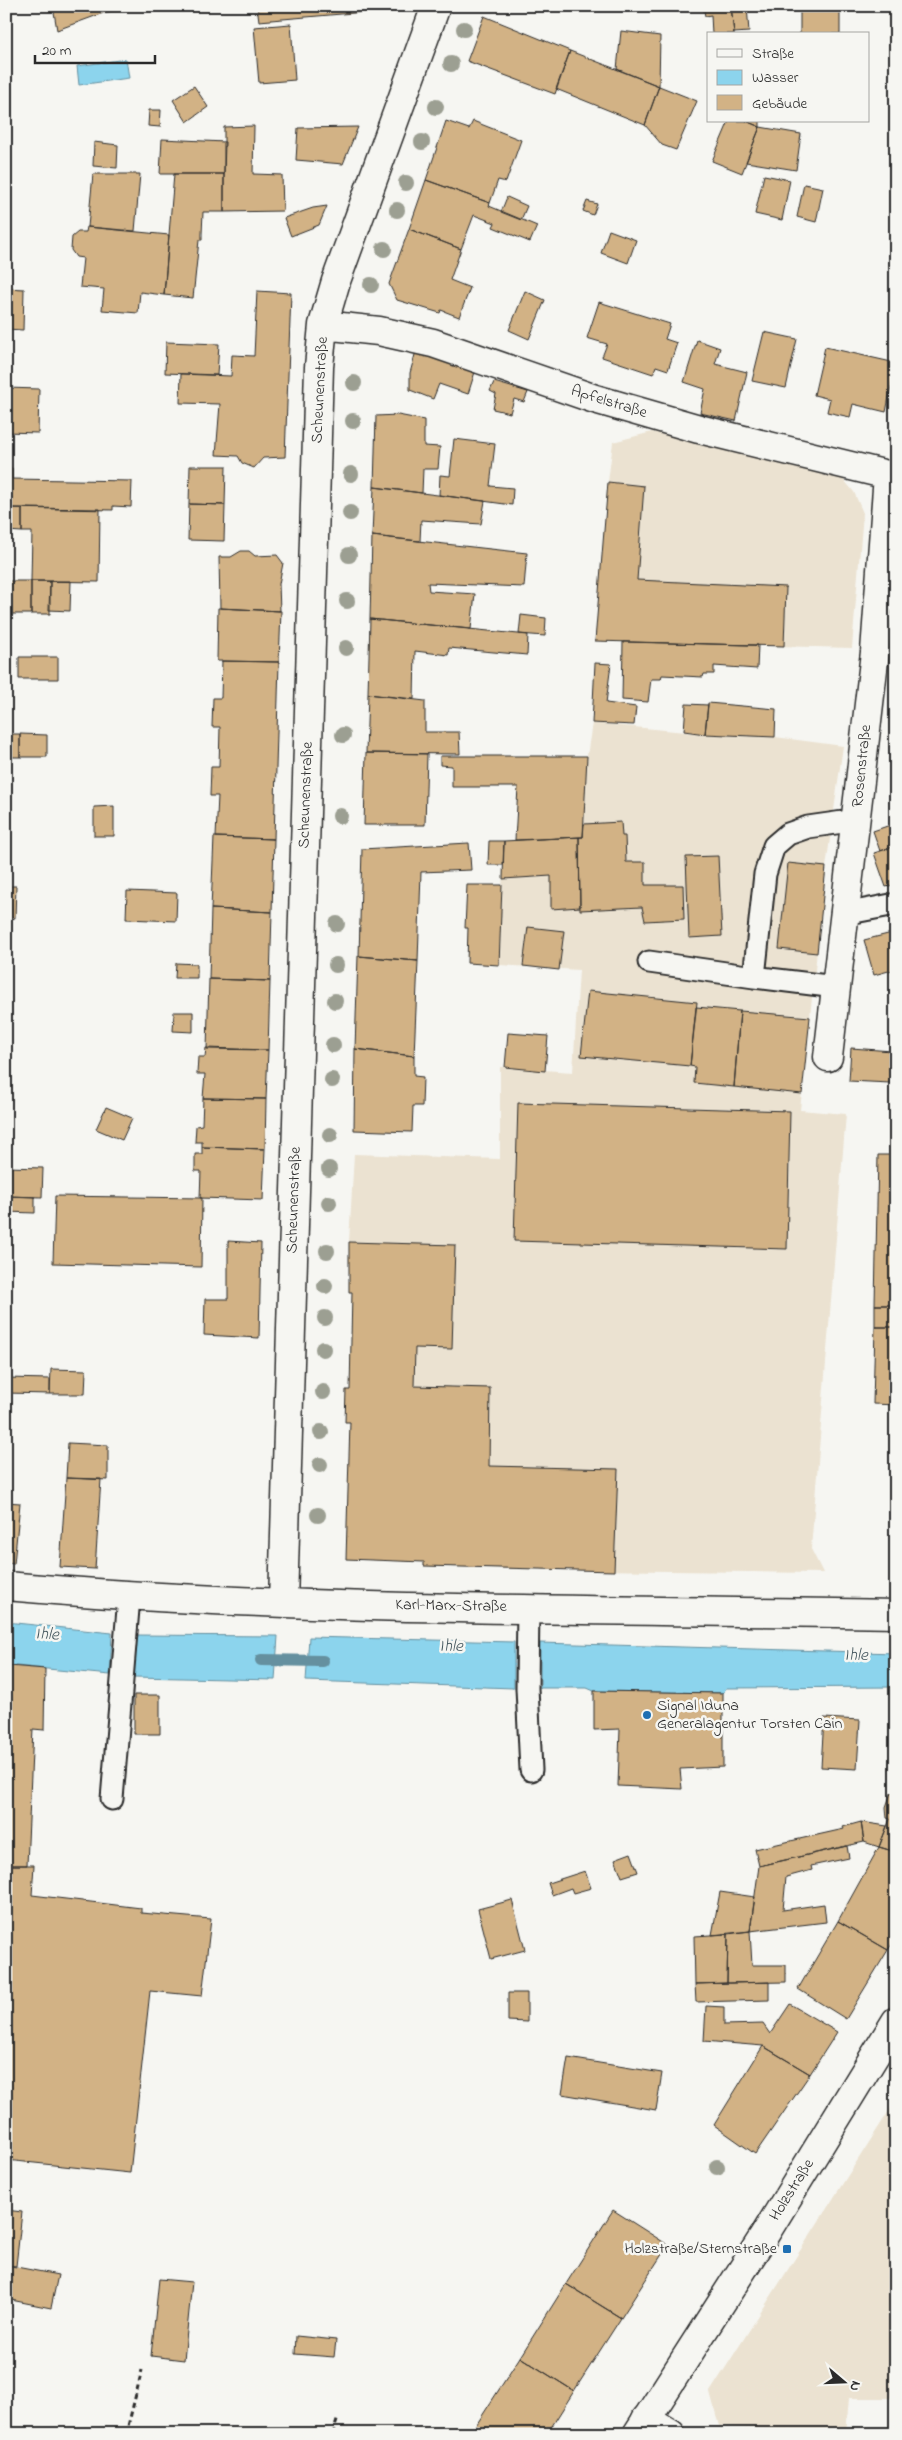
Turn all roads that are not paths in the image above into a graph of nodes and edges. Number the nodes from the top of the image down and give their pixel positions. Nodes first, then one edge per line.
1 (436, 6) edge
2 (323, 325) junction
3 (892, 476) edge
4 (857, 820) junction
5 (896, 904) edge
6 (844, 914) junction
7 (649, 962) dead end
8 (754, 977) junction
9 (836, 986) junction
10 (828, 1057) dead end
11 (6, 1586) edge
12 (129, 1596) junction
13 (283, 1603) junction
14 (528, 1608) junction
15 (896, 1614) edge
16 (531, 1770) dead end
17 (112, 1799) dead end
18 (896, 2021) edge
19 (641, 2426) edge
20 (671, 2434) edge

1 - 2 street, Scheunenstraße
2 - 3 street, Apfelstraße
2 - 13 street, Scheunenstraße
3 - 4 street, Rosenstraße
4 - 6 street, Rosenstraße
4 - 8 lane
5 - 6 lane
6 - 9 street, Rosenstraße
7 - 8 lane
8 - 9 lane
9 - 10 street, Rosenstraße
11 - 12 street, Karl-Marx-Straße
12 - 13 street, Karl-Marx-Straße
12 - 17 lane
13 - 14 street, Karl-Marx-Straße
14 - 15 street, Karl-Marx-Straße
14 - 16 lane
18 - 19 street, Holzstraße
19 - 20 street

